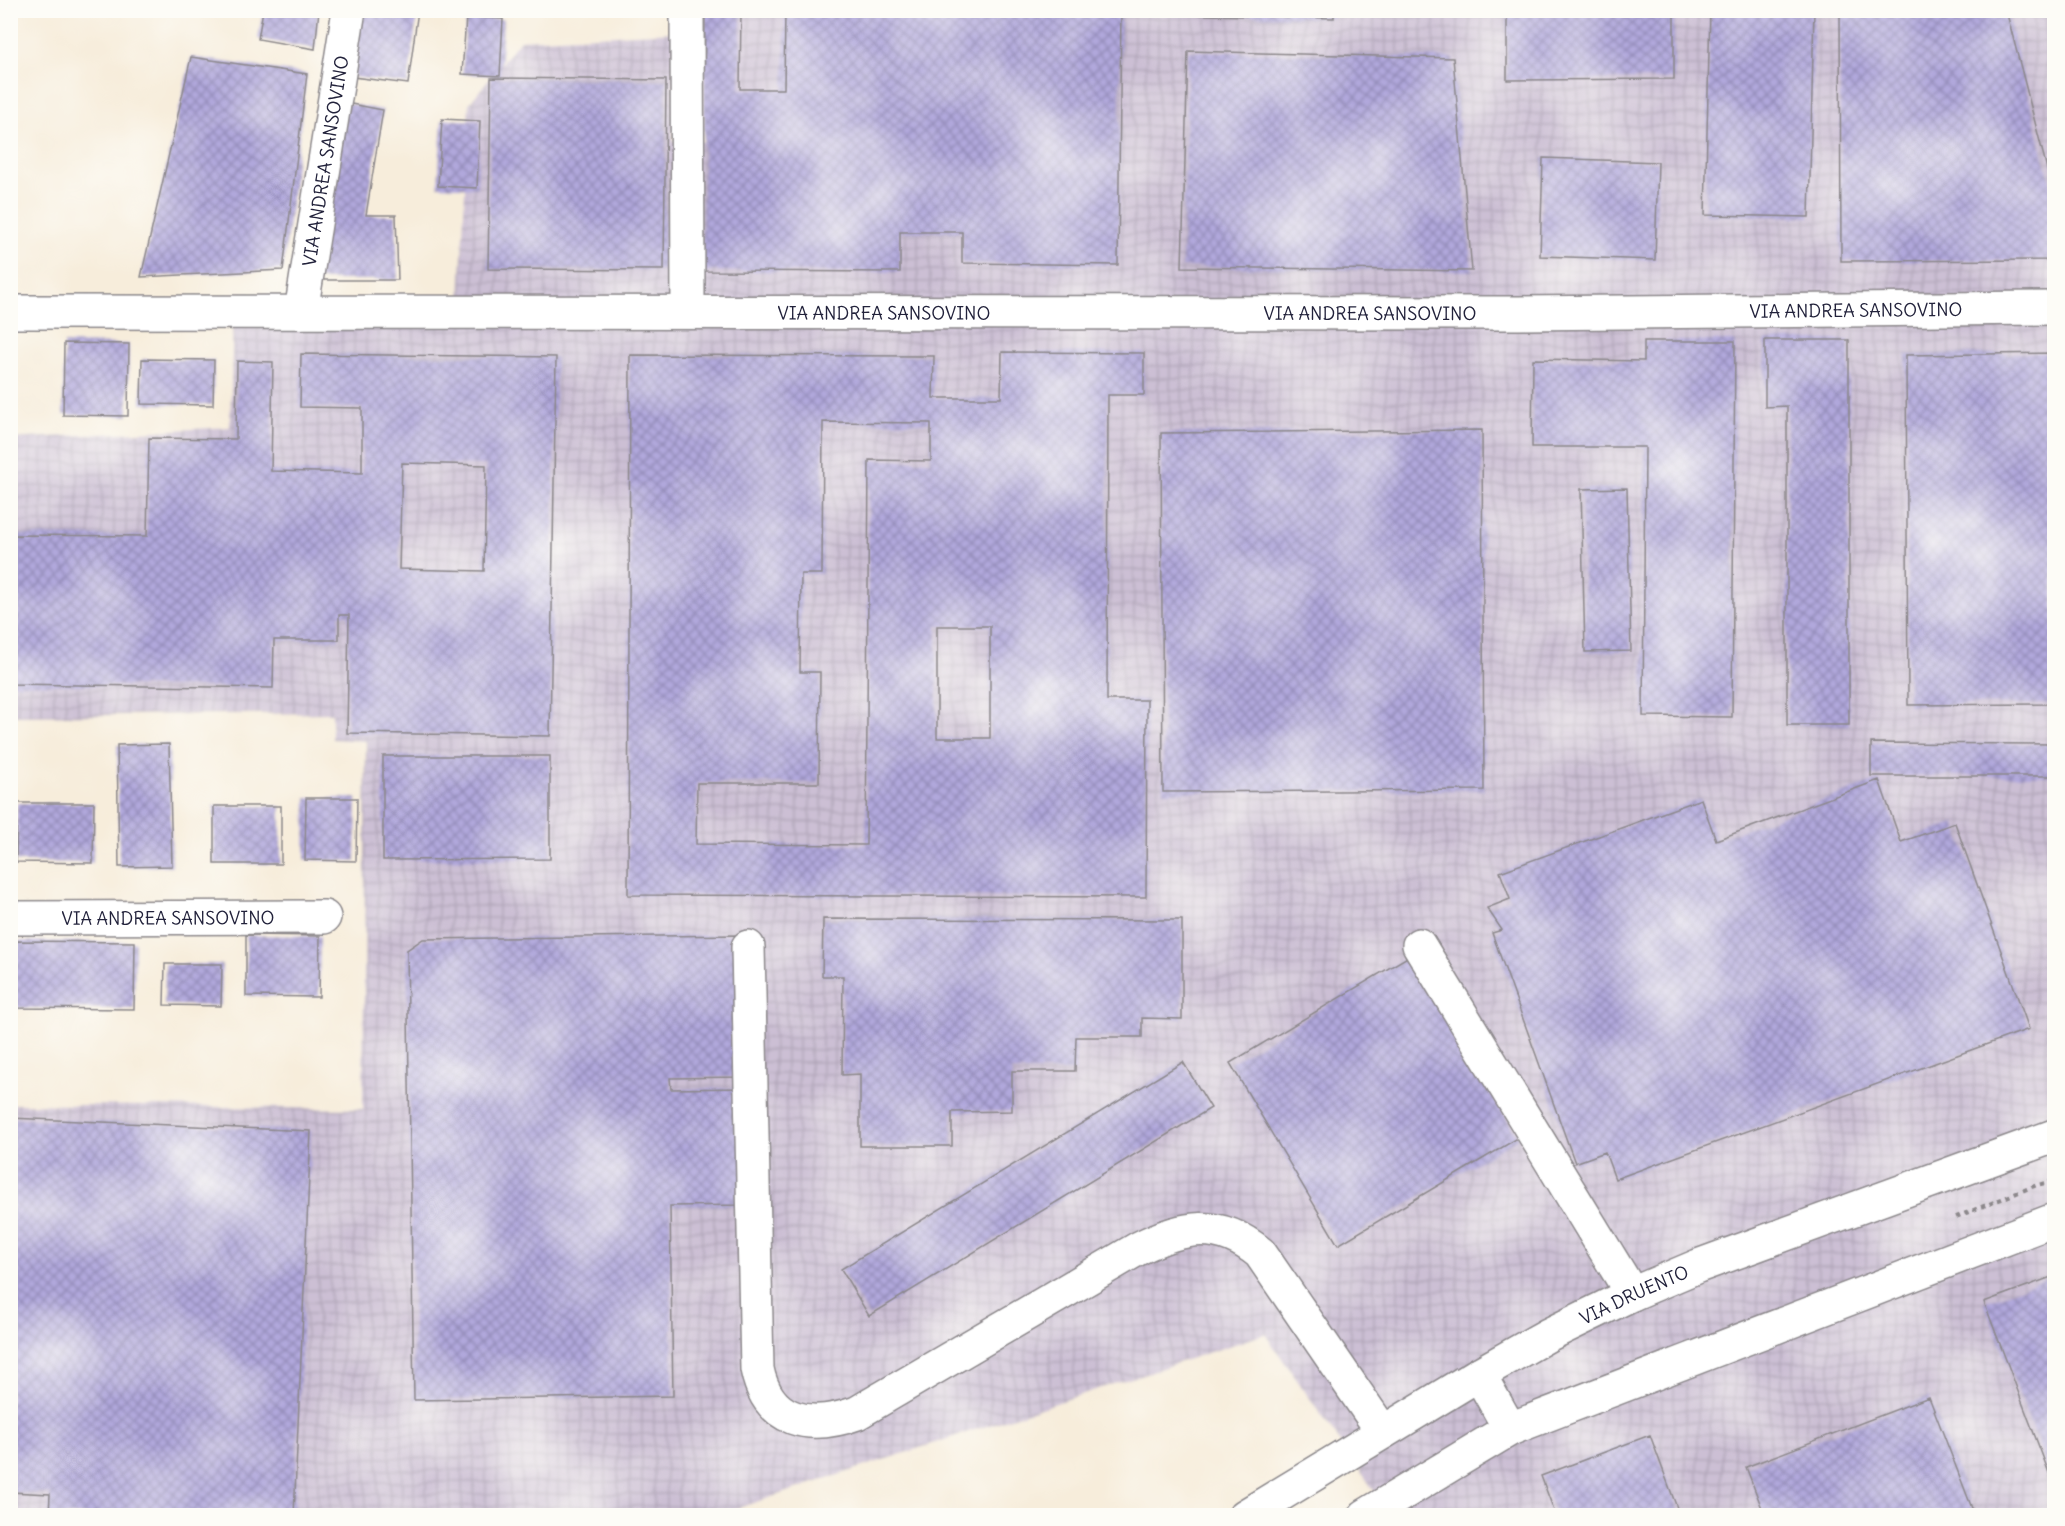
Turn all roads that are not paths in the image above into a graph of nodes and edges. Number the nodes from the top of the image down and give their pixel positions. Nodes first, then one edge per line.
1 (349, 10) edge
2 (687, 10) edge
3 (2055, 308) edge
4 (688, 311) junction
5 (10, 312) edge
6 (301, 312) junction
7 (324, 917) dead end
8 (10, 918) edge
9 (1419, 945) dead end
10 (748, 947) dead end
11 (2055, 1136) edge
12 (2055, 1220) edge
13 (1632, 1294) junction
14 (1479, 1374) junction
15 (1510, 1429) junction
16 (1383, 1432) junction
17 (1245, 1515) edge
18 (1365, 1515) edge

1 - 6 street, VIA ANDREA SANSOVINO
2 - 4 street
3 - 4 street, VIA ANDREA SANSOVINO
4 - 6 street, VIA ANDREA SANSOVINO
5 - 6 street, VIA ANDREA SANSOVINO
7 - 8 street, VIA ANDREA SANSOVINO
9 - 13 street
10 - 16 street
11 - 13 street, VIA DRUENTO
12 - 15 street
13 - 14 street, VIA DRUENTO
14 - 15 street
14 - 16 street, VIA DRUENTO
15 - 18 street
16 - 17 street, VIA DRUENTO

